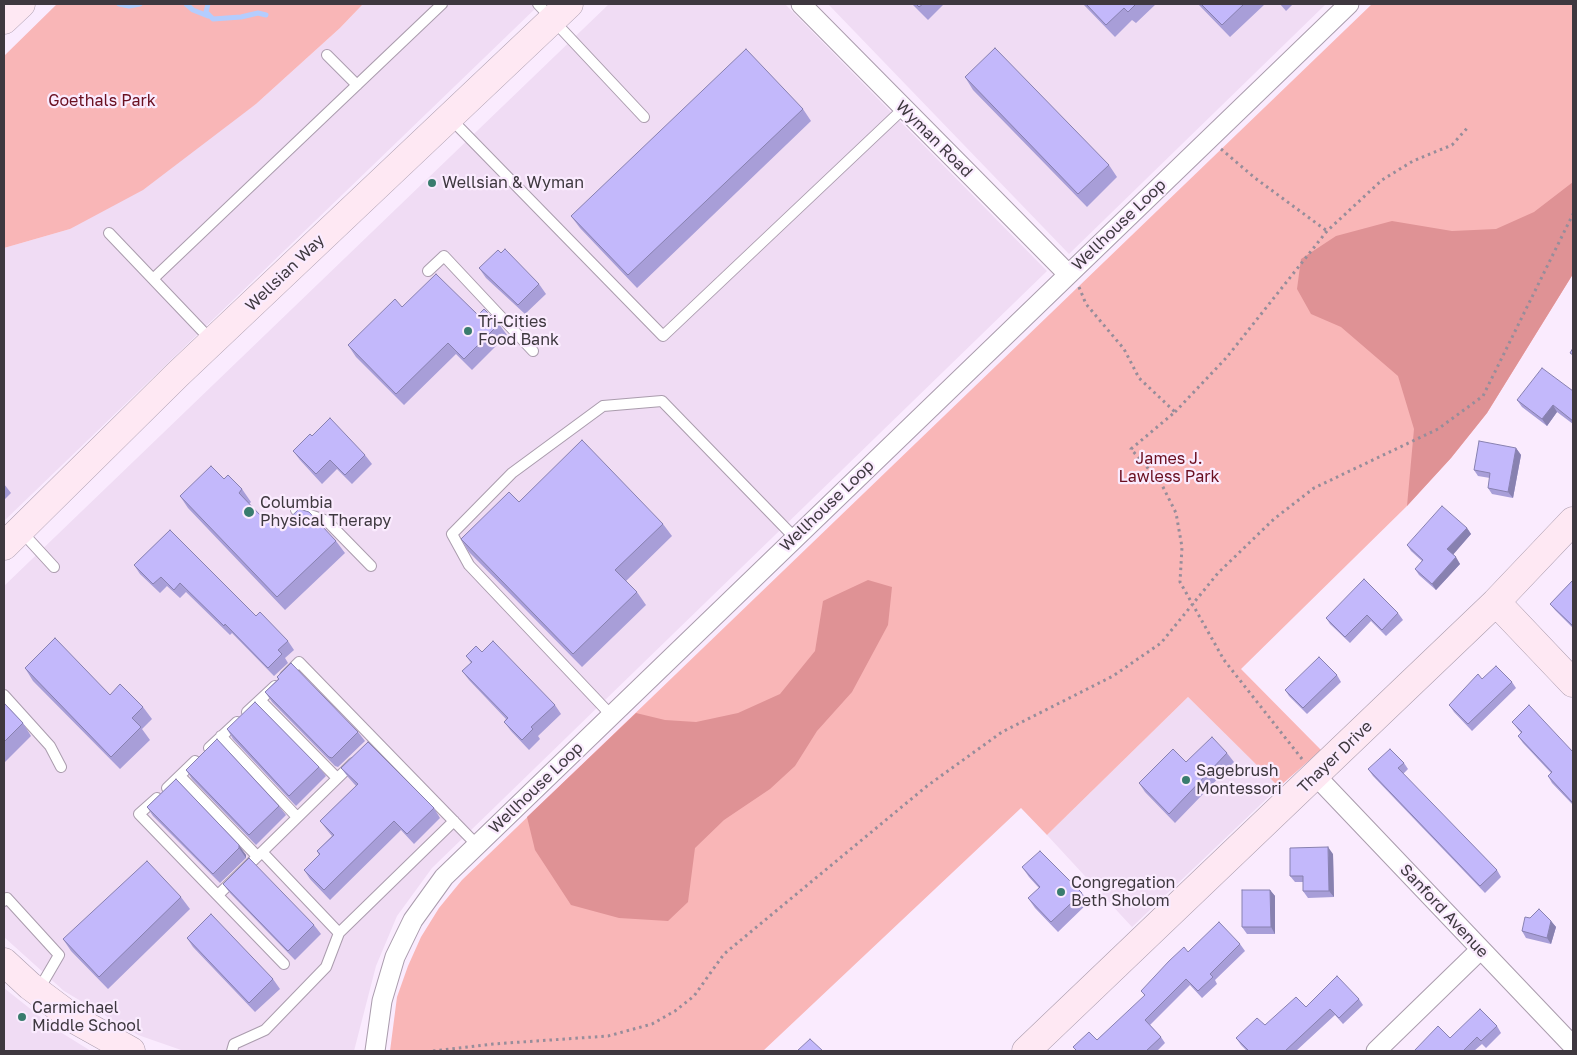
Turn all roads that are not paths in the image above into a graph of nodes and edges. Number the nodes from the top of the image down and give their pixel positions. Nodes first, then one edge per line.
1 (21, 4) edge
2 (442, 4) edge
3 (801, 4) edge
4 (1349, 4) edge
5 (553, 9) edge
6 (4, 20) edge
7 (327, 54) dead end
8 (356, 85) junction
9 (904, 108) junction
10 (449, 117) junction
11 (644, 117) dead end
12 (109, 233) dead end
13 (428, 271) dead end
14 (1068, 274) junction
15 (153, 279) junction
16 (212, 341) junction
17 (533, 351) dead end
18 (296, 510) edge
19 (1573, 521) edge
20 (12, 538) edge
21 (795, 538) junction
22 (371, 566) dead end
23 (54, 567) dead end
24 (1496, 602) junction
25 (1573, 683) edge
26 (4, 695) edge
27 (260, 700) junction
28 (611, 715) junction
29 (222, 736) junction
30 (369, 747) junction
31 (61, 767) dead end
32 (1310, 769) junction
33 (180, 776) junction
34 (337, 778) junction
35 (297, 818) junction
36 (454, 821) junction
37 (477, 845) junction
38 (260, 854) junction
39 (218, 895) junction
40 (4, 901) edge
41 (339, 933) junction
42 (1480, 950) junction
43 (4, 962) edge
44 (284, 964) dead end
45 (37, 992) junction
46 (1573, 1046) edge
47 (131, 1051) edge
48 (232, 1051) edge
49 (375, 1051) edge
50 (1026, 1051) edge
51 (1376, 1051) edge

1 - 6 street
2 - 8 lane
3 - 9 street, Wyman Road
4 - 14 street, Wellhouse Loop
5 - 10 street, Wellsian Way
5 - 11 lane
7 - 8 lane
8 - 15 lane
9 - 10 lane
9 - 14 street, Wyman Road
10 - 16 street, Wellsian Way
12 - 15 lane
13 - 17 lane
14 - 21 street, Wellhouse Loop
15 - 16 lane
16 - 20 street, Wellsian Way
18 - 22 lane
19 - 24 street, Thayer Drive
20 - 23 lane
21 - 28 street, Wellhouse Loop
21 - 28 lane
24 - 25 street
24 - 32 street, Thayer Drive
26 - 31 lane
27 - 29 lane
27 - 30 lane
27 - 34 lane
28 - 37 street, Wellhouse Loop
29 - 33 lane
29 - 35 lane
30 - 34 lane
30 - 36 lane
32 - 42 street, Sanford Avenue
32 - 50 street, Thayer Drive
33 - 38 lane
33 - 39 lane
34 - 35 lane
35 - 38 lane
36 - 37 lane
36 - 41 lane
37 - 49 street, Wellhouse Loop
38 - 39 lane
38 - 41 lane
39 - 44 lane
40 - 45 lane
41 - 48 lane
42 - 46 street, Sanford Avenue
42 - 51 street
43 - 45 street
45 - 47 street

